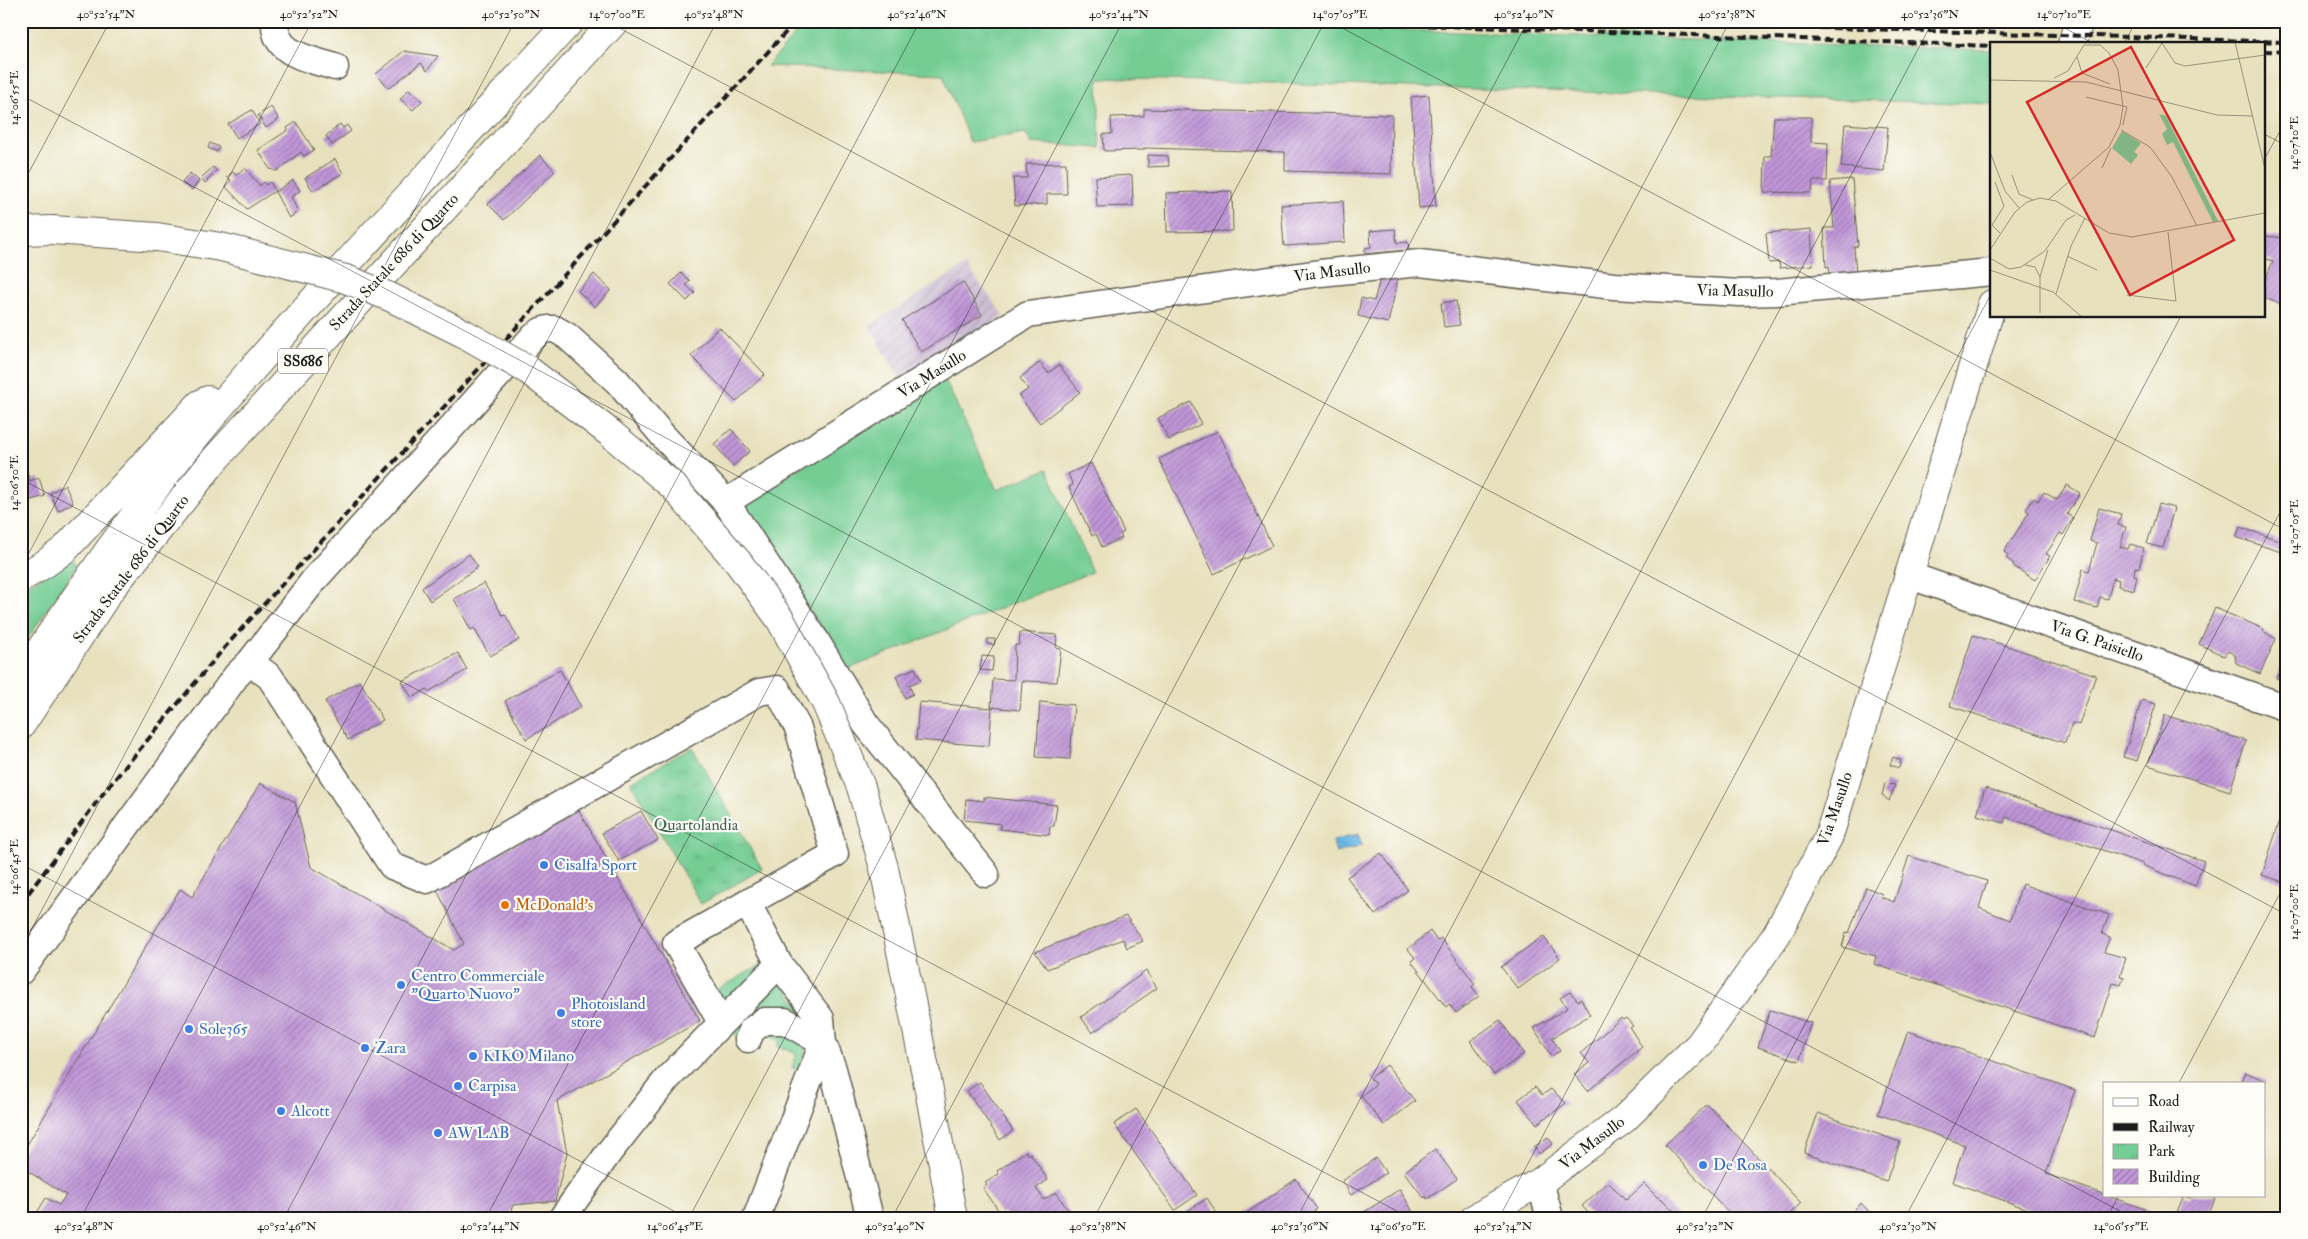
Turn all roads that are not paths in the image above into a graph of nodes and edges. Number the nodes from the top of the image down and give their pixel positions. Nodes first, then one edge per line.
1 (275, 21) edge
2 (570, 21) edge
3 (615, 21) edge
4 (2079, 21) edge
5 (2073, 42) edge
6 (335, 68) dead end
7 (21, 231) edge
8 (1990, 272) edge
9 (1990, 310) edge
10 (247, 375) junction
11 (726, 502) junction
12 (1908, 575) junction
13 (21, 578) edge
14 (815, 639) junction
15 (250, 662) junction
16 (21, 679) edge
17 (777, 689) junction
18 (2287, 708) edge
19 (21, 725) edge
20 (986, 874) dead end
21 (747, 902) junction
22 (779, 964) junction
23 (21, 971) edge
24 (721, 1022) junction
25 (748, 1039) dead end
26 (823, 1042) junction
27 (1540, 1182) junction
28 (562, 1218) edge
29 (756, 1218) edge
30 (870, 1218) edge
31 (952, 1218) edge
32 (1475, 1218) edge
33 (1550, 1218) edge

1 - 6 street
2 - 10 main road, Strada Statale 686 di Quarto / SS686
3 - 19 main road, Strada Statale 686 di Quarto / SS686
4 - 5 main road
7 - 31 main road, bridge
8 - 11 street, Via Masullo
9 - 12 main road, Via Masullo
10 - 13 main road
10 - 16 main road, Strada Statale 686 di Quarto / SS686
11 - 14 street
11 - 15 street
12 - 18 street, Via G. Paisiello
12 - 27 main road, Via Masullo
14 - 17 street
14 - 20 street
15 - 17 street
15 - 23 street
17 - 21 street
21 - 22 street
21 - 24 street
22 - 24 street
22 - 26 street
24 - 28 street
25 - 26 street
26 - 29 street
26 - 30 street
27 - 32 main road, Via Masullo
27 - 33 street

